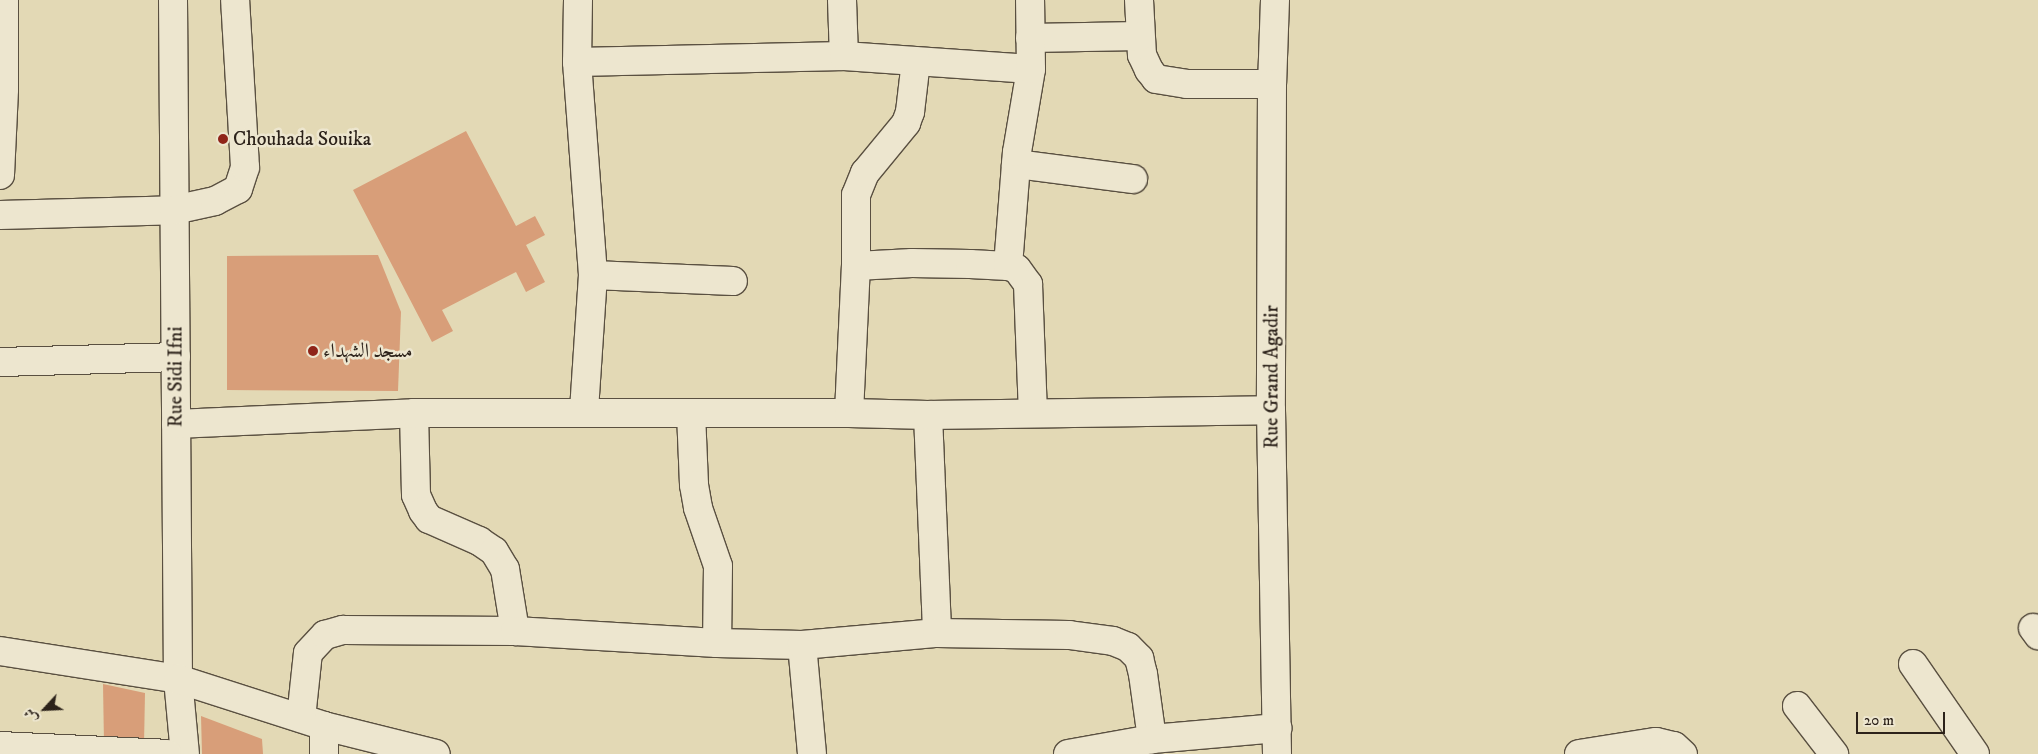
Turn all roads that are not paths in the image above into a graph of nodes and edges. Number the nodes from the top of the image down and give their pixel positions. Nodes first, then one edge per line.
1 (4, 0) edge
2 (173, 0) edge
3 (235, 0) edge
4 (578, 0) edge
5 (842, 0) edge
6 (1030, 0) edge
7 (1139, 0) edge
8 (1275, 0) edge
9 (1140, 36) junction
10 (1030, 38) junction
11 (844, 56) junction
12 (916, 61) junction
13 (577, 62) junction
14 (1031, 69) junction
15 (1272, 84) junction
16 (1016, 164) junction
17 (0, 176) edge
18 (1133, 179) dead end
19 (174, 210) junction
20 (0, 215) edge
21 (856, 266) junction
22 (1008, 266) junction
23 (593, 275) junction
24 (733, 281) dead end
25 (176, 357) junction
26 (0, 362) edge
27 (1271, 410) junction
28 (584, 412) junction
29 (1034, 412) junction
30 (414, 413) junction
31 (691, 413) junction
32 (849, 413) junction
33 (928, 415) junction
34 (176, 424) junction
35 (515, 631) junction
36 (937, 633) junction
37 (717, 643) junction
38 (802, 645) junction
39 (0, 651) edge
40 (1913, 664) dead end
41 (178, 679) junction
42 (1797, 706) dead end
43 (312, 722) junction
44 (1152, 739) junction
45 (1277, 741) edge
46 (0, 746) edge
47 (166, 754) edge
48 (185, 754) edge
49 (324, 754) edge
50 (436, 754) edge
51 (812, 754) edge
52 (1068, 754) edge
53 (1579, 754) edge
54 (1683, 754) edge
55 (1834, 754) edge
56 (1975, 754) edge

1 - 17 street
2 - 19 street, Rue Sidi Ifni
3 - 19 street
4 - 13 street
5 - 11 street
6 - 10 street
7 - 9 street
8 - 15 street, Rue Grand Agadir
9 - 10 street
9 - 15 street
10 - 14 street
11 - 12 street
11 - 13 street
12 - 14 street
12 - 21 street
13 - 23 street
14 - 16 street
15 - 27 street, Rue Grand Agadir
16 - 18 street
16 - 22 street
19 - 20 street
19 - 25 street, Rue Sidi Ifni
21 - 22 street
21 - 32 street
22 - 29 street
23 - 24 street
23 - 28 street
25 - 26 street
25 - 34 street, Rue Sidi Ifni
27 - 29 street
27 - 45 street, Rue Grand Agadir
28 - 30 street
28 - 31 street
29 - 33 street
30 - 34 street
30 - 35 street
31 - 32 street
31 - 37 street
32 - 33 street
33 - 36 street
34 - 41 street, Rue Sidi Ifni
35 - 37 street
35 - 43 street
36 - 38 street
36 - 44 street
37 - 38 street
38 - 51 street
39 - 41 street
40 - 56 street
41 - 43 street
41 - 48 street, Rue Sidi Ifni
42 - 55 street
43 - 49 street
43 - 50 street
44 - 45 street
44 - 52 street
46 - 47 street
53 - 54 street

